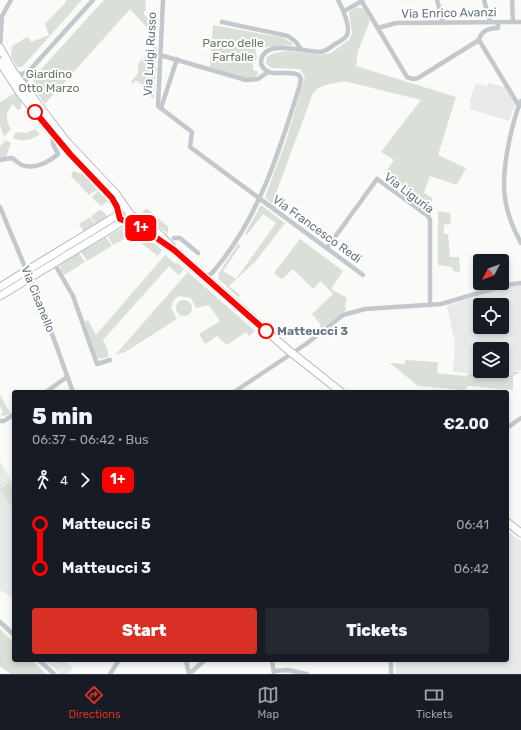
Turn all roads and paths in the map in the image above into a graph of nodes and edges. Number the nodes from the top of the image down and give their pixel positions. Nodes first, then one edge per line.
1 (10, 0) edge
2 (93, 0) edge
3 (163, 0) edge
4 (338, 0) edge
5 (437, 0) edge
6 (484, 0) edge
7 (512, 0) edge
8 (362, 1) edge
9 (344, 11) junction
10 (222, 22) dead end
11 (443, 22) junction
12 (490, 22) junction
13 (498, 22) junction
14 (513, 22) junction
15 (521, 22) edge
16 (378, 28) junction
17 (479, 40) junction
18 (0, 48) edge
19 (301, 49) junction
20 (160, 55) junction
21 (176, 59) junction
22 (3, 62) edge
23 (29, 71) junction
24 (268, 72) junction
25 (14, 73) junction
26 (24, 87) junction
27 (520, 103) edge
28 (161, 108) junction
29 (53, 134) junction
30 (0, 160) edge
31 (260, 199) junction
32 (0, 207) edge
33 (119, 214) junction
34 (126, 216) junction
35 (174, 238) dead end
36 (521, 242) edge
37 (327, 248) junction
38 (198, 253) dead end
39 (54, 263) junction
40 (29, 274) junction
41 (363, 275) dead end
42 (205, 277) junction
43 (521, 283) edge
44 (0, 287) edge
45 (0, 296) edge
46 (430, 305) junction
47 (292, 353) junction
48 (110, 360) dead end
49 (67, 377) junction
50 (49, 390) edge
51 (72, 390) edge
52 (237, 390) edge
53 (338, 390) edge
54 (12, 416) edge
55 (521, 418) edge
56 (0, 421) edge
57 (509, 427) edge
58 (509, 524) edge
59 (521, 533) edge
60 (0, 622) edge
61 (12, 633) edge
62 (41, 662) edge
63 (118, 662) edge
64 (186, 662) edge
65 (203, 662) edge
66 (272, 662) edge
67 (391, 662) edge
68 (274, 672) edge
69 (54, 674) edge
70 (110, 674) edge
71 (189, 674) edge
72 (308, 674) edge
73 (391, 674) edge

1 - 18 street
2 - 23 street
3 - 20 street, Via Luigi Russo
4 - 9 street
5 - 11 street
6 - 12 street
7 - 14 street
8 - 9 street
8 - 16 street
9 - 19 street
10 - 19 street
11 - 12 street, Via Enrico Avanzi
11 - 16 street, Via Enrico Avanzi
12 - 13 street, Via Enrico Avanzi
13 - 14 street, Via Enrico Avanzi
13 - 17 street
14 - 15 street, Via Enrico Avanzi
16 - 17 street
17 - 27 street
18 - 22 main road
19 - 24 street
20 - 21 street
20 - 28 street, Via Luigi Russo
21 - 24 street
21 - 28 street, Via Luigi Russo
22 - 25 main road
22 - 29 main road
23 - 25 street
23 - 26 street
24 - 31 street
25 - 26 main road
26 - 34 main road
27 - 36 street
28 - 31 street, Via Luigi Russo
29 - 30 street
29 - 33 main road
31 - 37 street, Via Francesco Redi
31 - 42 street
32 - 40 street, Via Cisanello
33 - 34 main road
33 - 40 main road
34 - 39 main road
34 - 42 main road
35 - 38 street
37 - 41 street, Via Francesco Redi
37 - 46 street, Via Liguria
39 - 40 main road
39 - 48 street
40 - 44 main road
40 - 45 main road
40 - 49 street, Via Cisanello
42 - 47 main road
43 - 46 street
46 - 47 street
47 - 52 street
47 - 53 main road
49 - 50 street
49 - 51 street, Via Cisanello
54 - 56 street
55 - 57 street
58 - 59 main road
60 - 61 street
62 - 69 street
63 - 70 street
64 - 71 street
65 - 71 street
66 - 68 street
67 - 73 street
68 - 72 street

